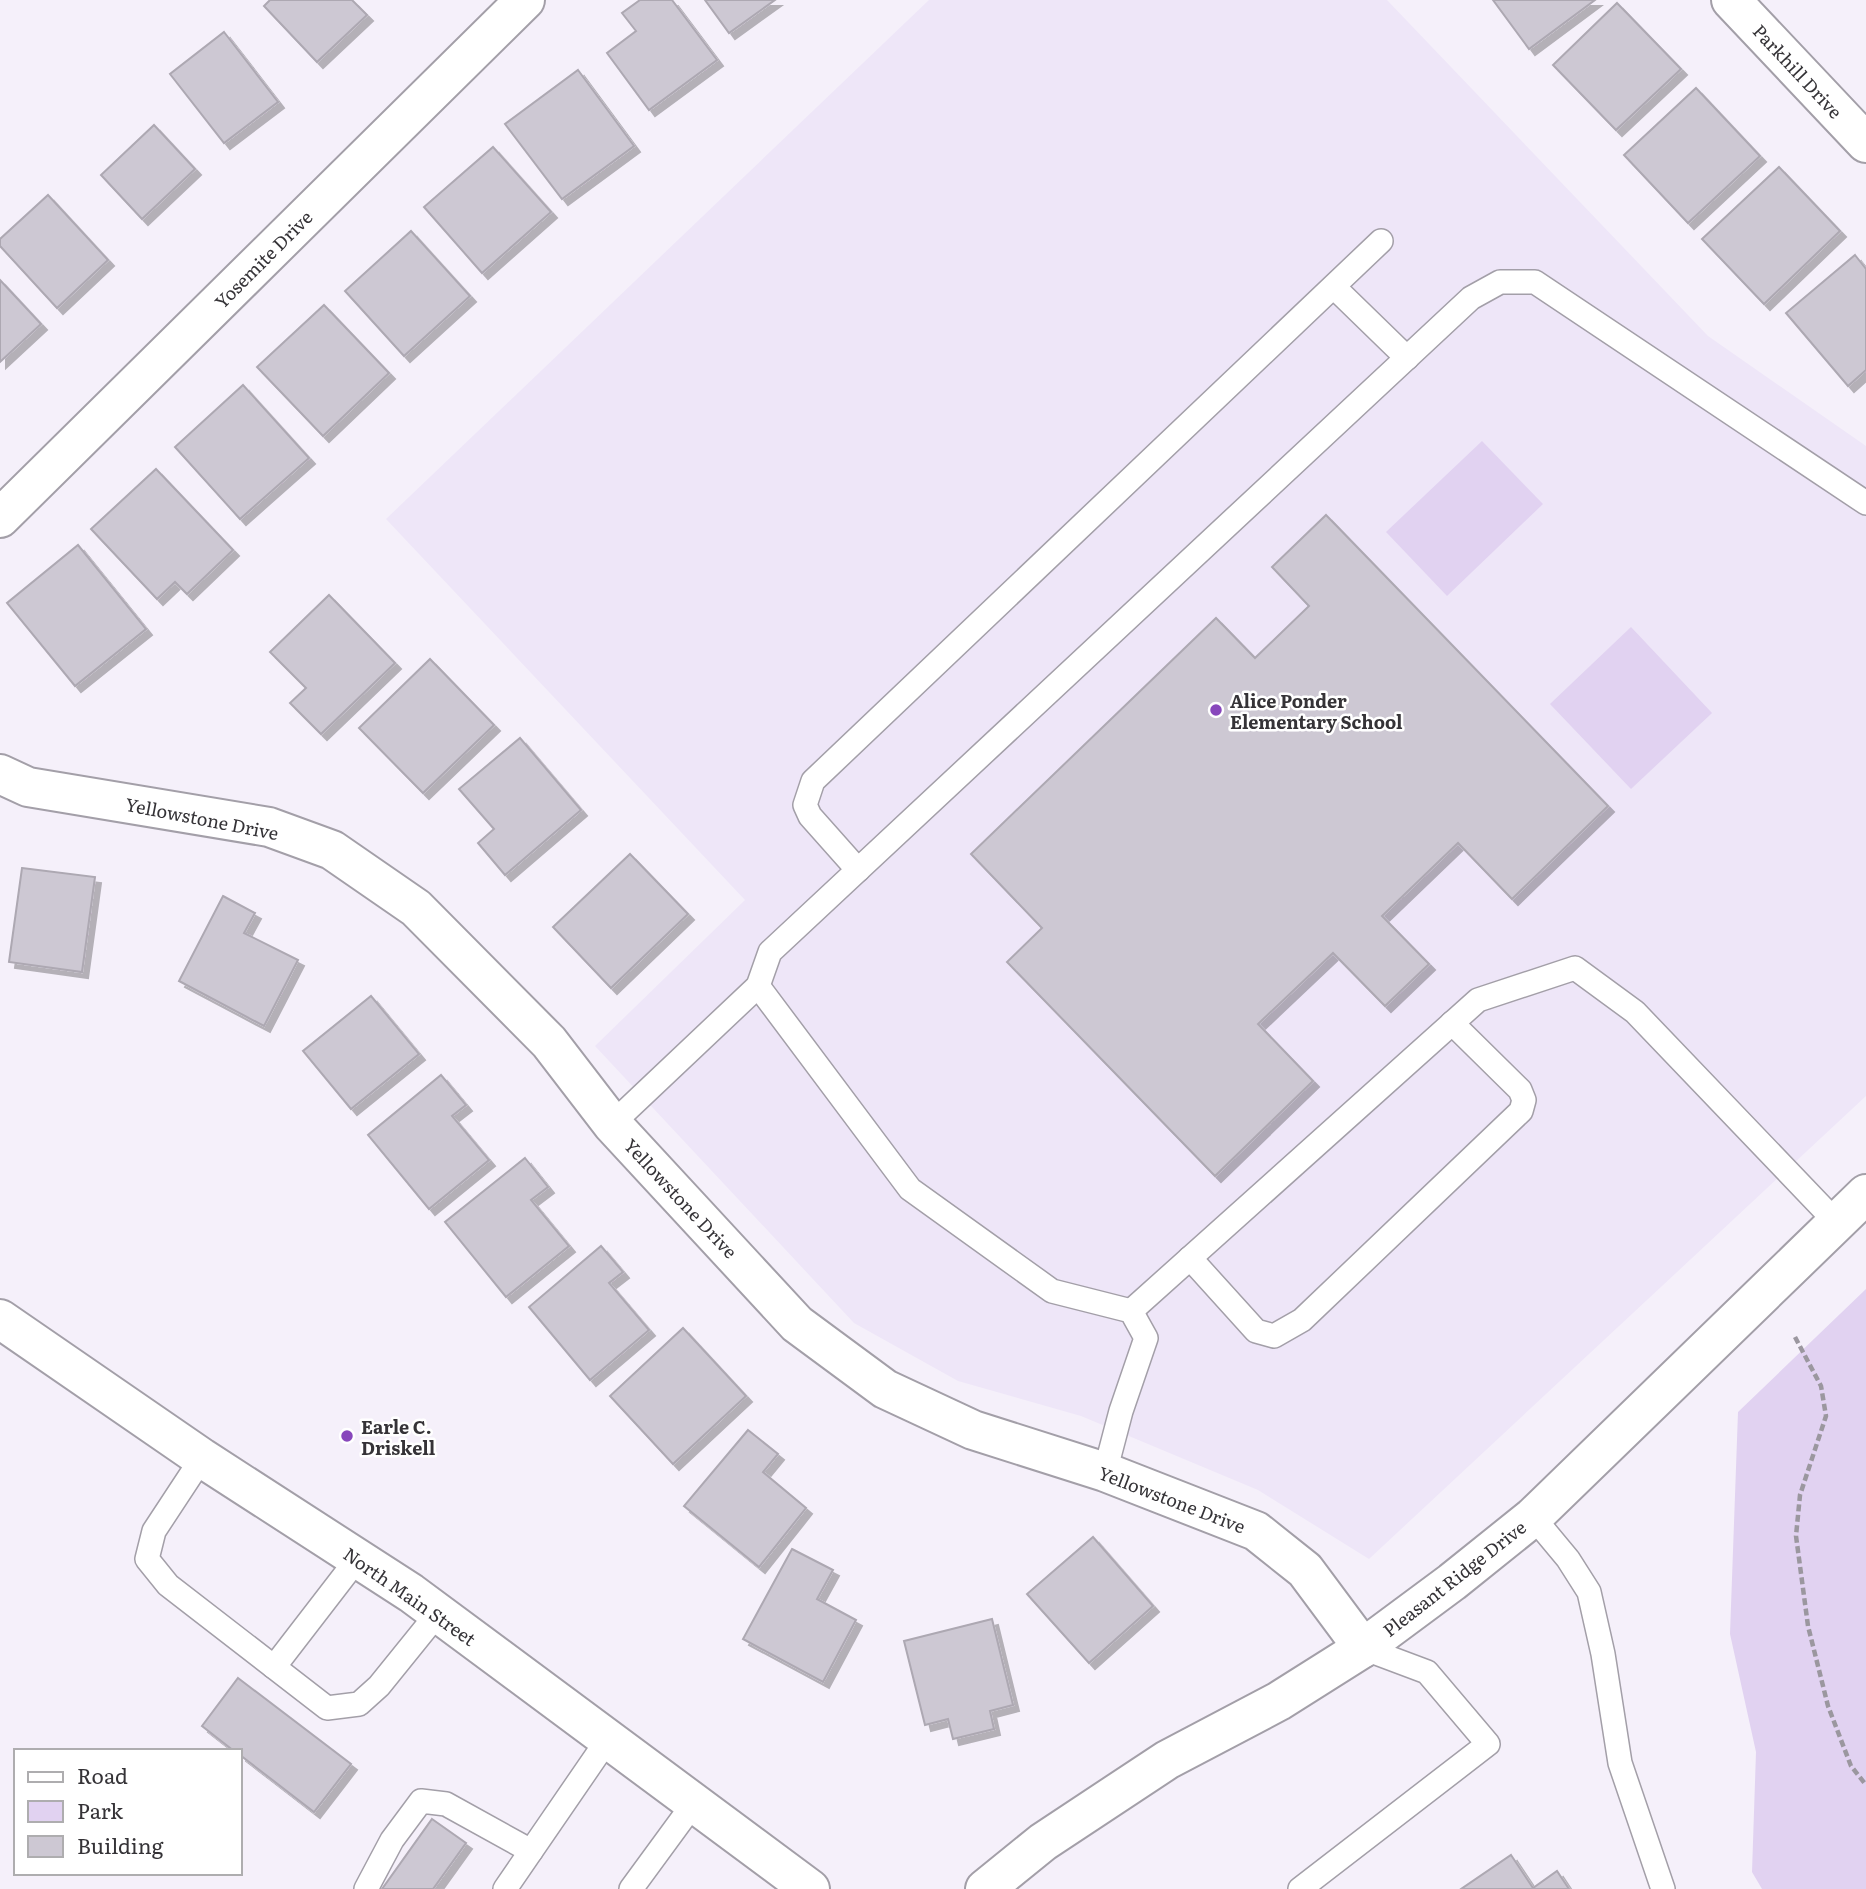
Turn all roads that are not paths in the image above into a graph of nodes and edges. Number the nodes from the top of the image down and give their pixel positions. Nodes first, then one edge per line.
1 (525, 0) edge
2 (1731, 0) edge
3 (1866, 143) edge
4 (1381, 241) dead end
5 (1334, 287) junction
6 (1407, 358) junction
7 (1866, 503) edge
8 (0, 518) edge
9 (0, 774) edge
10 (858, 870) junction
11 (758, 986) junction
12 (1452, 1023) junction
13 (612, 1124) junction
14 (1866, 1194) edge
15 (1836, 1222) junction
16 (1190, 1258) junction
17 (1132, 1311) junction
18 (0, 1319) edge
19 (202, 1458) junction
20 (1105, 1472) junction
21 (1533, 1517) junction
22 (358, 1558) junction
23 (438, 1613) junction
24 (1363, 1648) junction
25 (274, 1667) junction
26 (608, 1739) junction
27 (694, 1803) junction
28 (531, 1852) junction
29 (366, 1889) edge
30 (505, 1889) edge
31 (631, 1889) edge
32 (810, 1889) edge
33 (985, 1889) edge
34 (1300, 1889) edge
35 (1663, 1889) edge

1 - 8 street, Yosemite Drive
2 - 3 street, Parkhill Drive
4 - 5 lane
5 - 6 lane
5 - 10 lane
6 - 7 lane
6 - 10 lane
9 - 13 street, Yellowstone Drive
10 - 11 lane
11 - 13 lane
11 - 17 lane
12 - 15 lane
12 - 16 lane
12 - 16 lane
13 - 20 street, Yellowstone Drive
14 - 15 street, Pleasant Ridge Drive
15 - 21 street, Pleasant Ridge Drive
16 - 17 lane
17 - 20 lane
18 - 19 street, North Main Street
19 - 22 street, North Main Street
19 - 25 lane
20 - 24 street, Yellowstone Drive
21 - 24 street, Pleasant Ridge Drive
21 - 35 lane
22 - 23 street, North Main Street
22 - 25 lane
23 - 25 lane
23 - 26 street, North Main Street
24 - 33 street, Pleasant Ridge Drive
24 - 34 lane
26 - 27 street, North Main Street
26 - 28 lane
27 - 31 lane
27 - 32 street, North Main Street
28 - 29 lane
28 - 30 lane

